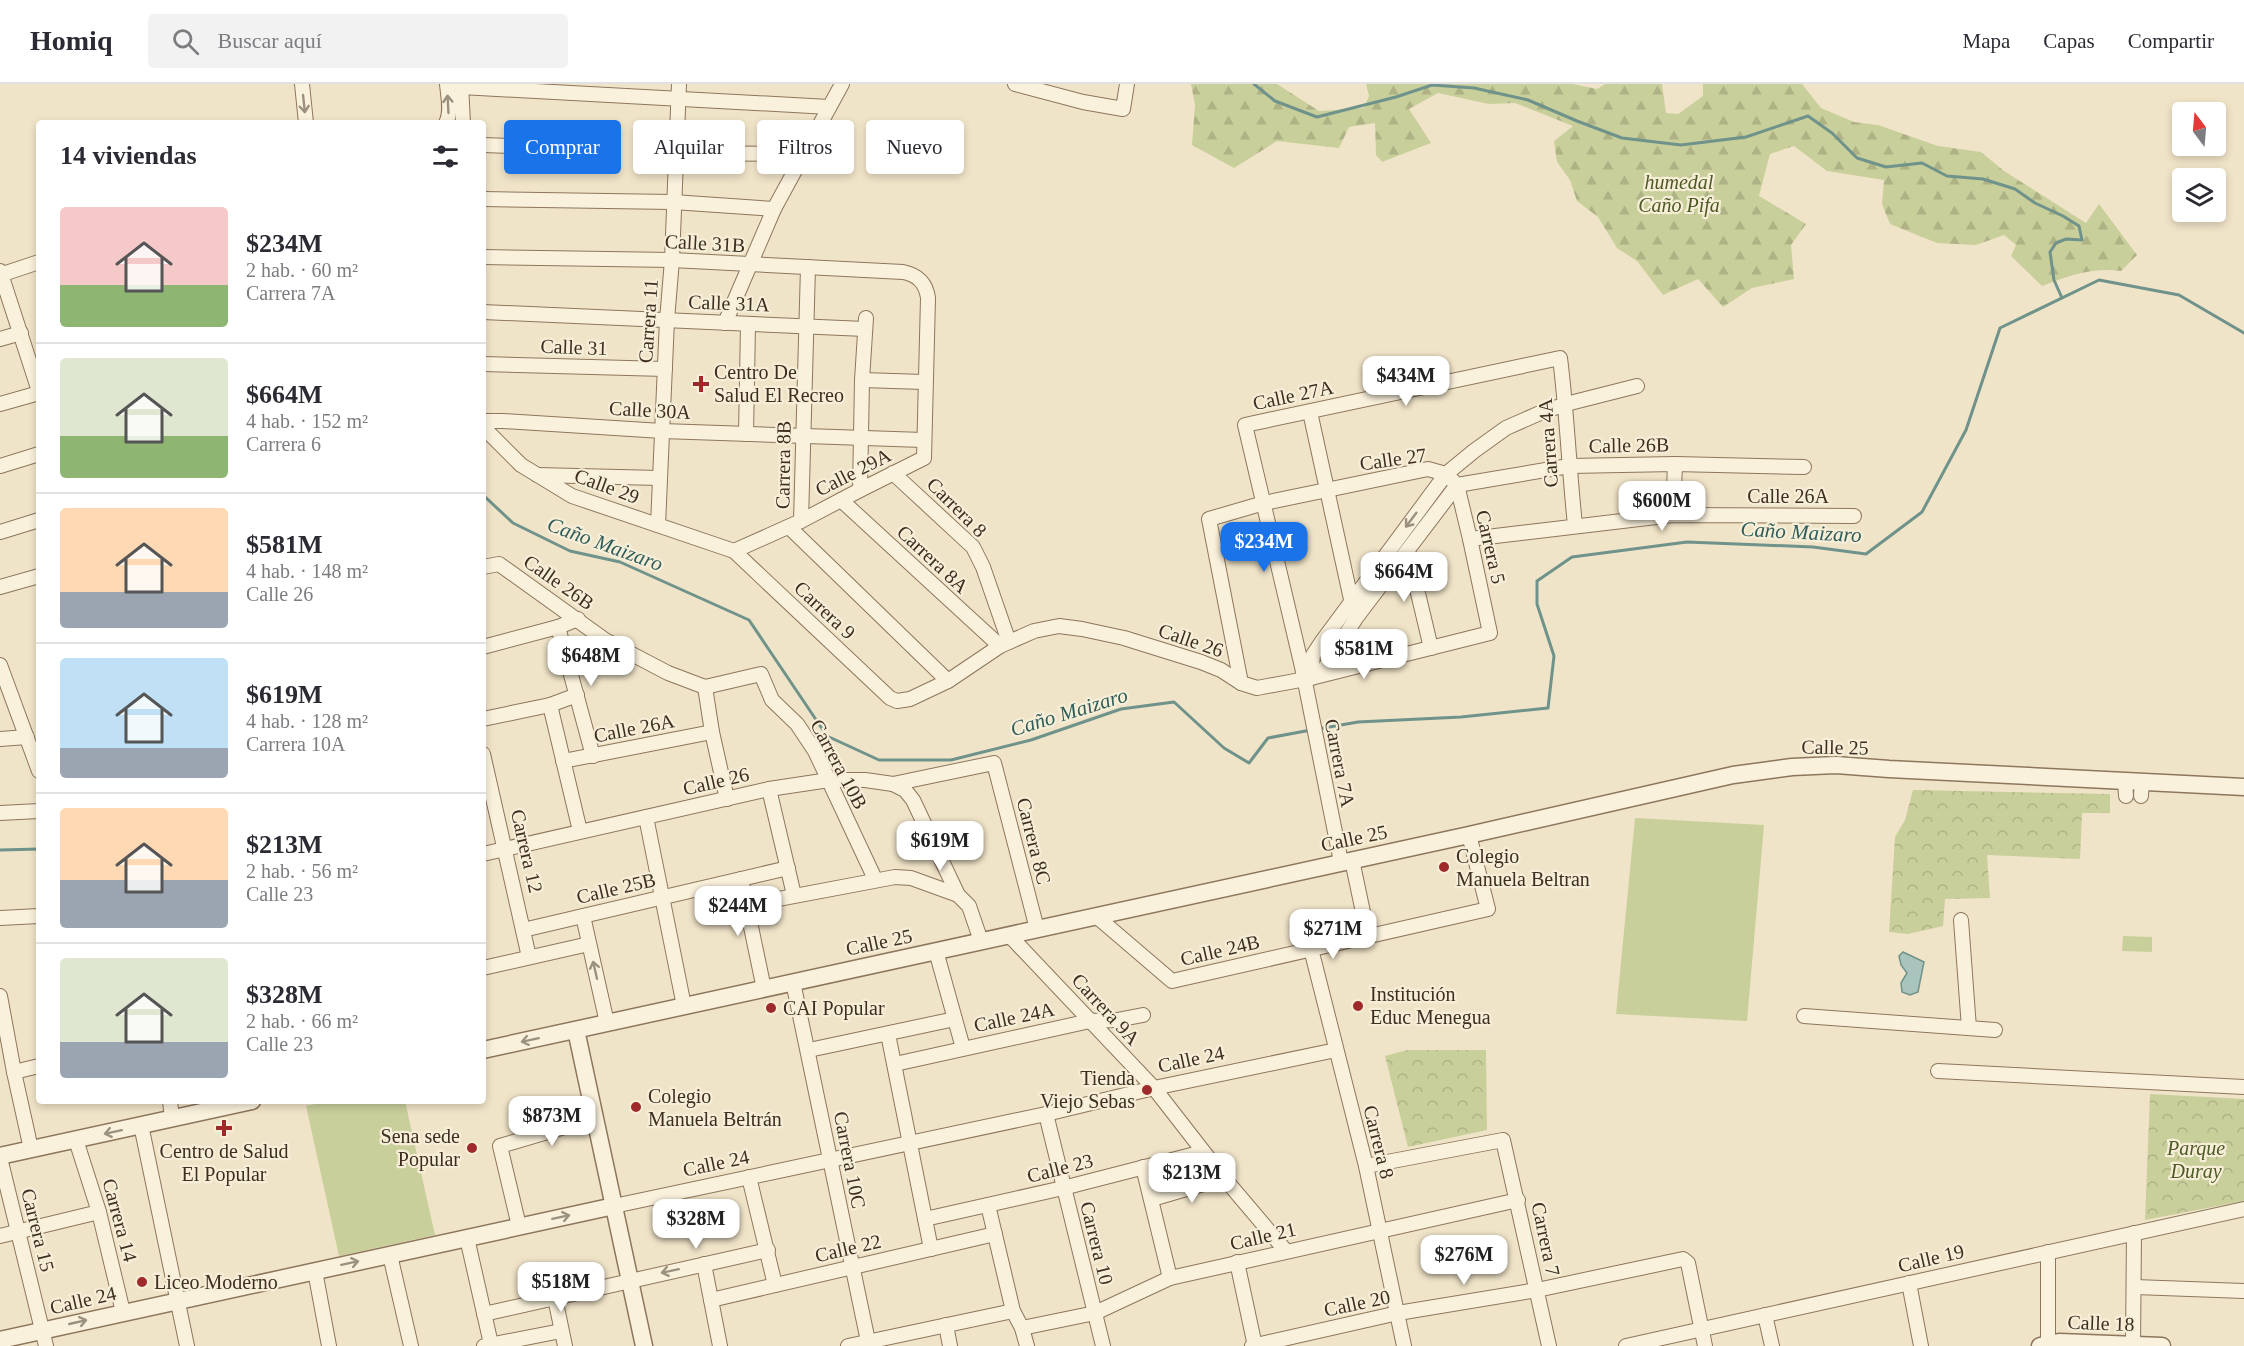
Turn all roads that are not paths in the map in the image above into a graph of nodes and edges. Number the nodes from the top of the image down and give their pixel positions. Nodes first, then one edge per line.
1 (302, 84) edge
2 (447, 84) edge
3 (679, 84) edge
4 (842, 84) edge
5 (1015, 84) edge
6 (1127, 84) edge
7 (461, 86) edge
8 (1037, 87) edge
9 (678, 99) junction
10 (829, 107) junction
11 (306, 120) edge
12 (448, 120) edge
13 (463, 120) edge
14 (677, 120) edge
15 (822, 120) edge
16 (486, 145) edge
17 (504, 146) edge
18 (675, 174) edge
19 (792, 174) edge
20 (486, 199) edge
21 (673, 202) junction
22 (774, 209) junction
23 (486, 257) edge
24 (672, 260) junction
25 (36, 263) edge
26 (748, 265) junction
27 (808, 267) junction
28 (0, 273) edge
29 (486, 312) edge
30 (667, 320) junction
31 (724, 323) junction
32 (748, 324) junction
33 (806, 326) junction
34 (21, 333) junction
35 (0, 339) edge
36 (1560, 358) joint
37 (486, 364) edge
38 (665, 369) junction
39 (862, 380) junction
40 (36, 382) edge
41 (924, 382) junction
42 (1637, 386) dead end
43 (36, 393) edge
44 (0, 404) edge
45 (1566, 404) junction
46 (1310, 412) junction
47 (486, 421) edge
48 (1245, 425) joint
49 (486, 430) edge
50 (662, 431) junction
51 (746, 434) junction
52 (803, 436) junction
53 (860, 438) junction
54 (923, 440) junction
55 (36, 455) edge
56 (1675, 464) junction
57 (0, 466) edge
58 (1569, 466) junction
59 (1804, 467) dead end
60 (893, 473) junction
61 (1446, 474) junction
62 (535, 475) junction
63 (660, 478) junction
64 (1457, 485) junction
65 (1327, 489) junction
66 (860, 490) junction
67 (840, 500) junction
68 (1263, 503) junction
69 (1673, 515) junction
70 (1854, 516) dead end
71 (36, 521) edge
72 (795, 524) junction
73 (658, 525) junction
74 (1575, 525) junction
75 (0, 532) edge
76 (1470, 538) junction
77 (734, 551) junction
78 (1408, 551) junction
79 (486, 566) edge
80 (36, 577) edge
81 (0, 587) edge
82 (1351, 601) junction
83 (1356, 618) junction
84 (578, 619) junction
85 (558, 627) junction
86 (1490, 633) joint
87 (1004, 644) junction
88 (486, 645) edge
89 (1431, 648) junction
90 (0, 665) edge
91 (1312, 677) junction
92 (948, 681) junction
93 (1241, 683) junction
94 (705, 687) junction
95 (4, 688) edge
96 (577, 695) junction
97 (890, 698) joint
98 (550, 705) junction
99 (486, 718) edge
100 (712, 732) junction
101 (27, 737) junction
102 (0, 739) edge
103 (593, 756) junction
104 (563, 761) junction
105 (36, 762) edge
106 (994, 763) joint
107 (486, 780) edge
108 (829, 780) junction
109 (893, 784) junction
110 (2244, 787) edge
111 (769, 789) junction
112 (727, 799) junction
113 (36, 811) edge
114 (0, 813) edge
115 (646, 817) junction
116 (580, 831) junction
117 (1469, 835) junction
118 (505, 849) junction
119 (486, 853) edge
120 (1346, 861) junction
121 (788, 868) junction
122 (741, 879) junction
123 (875, 879) junction
124 (794, 895) junction
125 (958, 895) junction
126 (662, 898) junction
127 (747, 906) junction
128 (36, 916) edge
129 (583, 916) junction
130 (1096, 916) junction
131 (0, 918) edge
132 (1961, 920) dead end
133 (1037, 929) junction
134 (523, 930) junction
135 (1009, 935) junction
136 (1368, 936) junction
137 (981, 941) junction
138 (589, 944) junction
139 (1311, 949) junction
140 (936, 951) junction
141 (529, 957) junction
142 (486, 967) edge
143 (794, 982) junction
144 (764, 989) junction
145 (0, 998) edge
146 (684, 1006) junction
147 (1143, 1015) dead end
148 (1804, 1016) dead end
149 (955, 1019) junction
150 (1090, 1021) junction
151 (607, 1023) junction
152 (1969, 1028) junction
153 (576, 1030) junction
154 (1995, 1030) dead end
155 (888, 1034) junction
156 (963, 1048) junction
157 (486, 1049) edge
158 (809, 1050) junction
159 (1336, 1050) junction
160 (895, 1064) junction
161 (36, 1067) edge
162 (1938, 1071) dead end
163 (14, 1072) junction
164 (2244, 1087) edge
165 (1154, 1088) junction
166 (170, 1104) edge
167 (239, 1104) edge
168 (1046, 1114) junction
169 (595, 1118) junction
170 (172, 1119) junction
171 (141, 1125) junction
172 (76, 1140) junction
173 (909, 1143) junction
174 (31, 1149) junction
175 (1203, 1152) junction
176 (0, 1157) edge
177 (830, 1160) junction
178 (1366, 1166) junction
179 (1143, 1167) junction
180 (749, 1177) junction
181 (1224, 1178) junction
182 (1063, 1188) junction
183 (1152, 1199) junction
184 (1518, 1200) junction
185 (988, 1205) junction
186 (614, 1206) junction
187 (2244, 1209) edge
188 (99, 1212) junction
189 (925, 1219) junction
190 (519, 1226) junction
191 (1379, 1231) junction
192 (18, 1232) junction
193 (2134, 1233) junction
194 (995, 1234) junction
195 (0, 1236) edge
196 (467, 1238) junction
197 (931, 1249) junction
198 (768, 1250) junction
199 (1285, 1251) junction
200 (2048, 1252) junction
201 (390, 1255) junction
202 (1237, 1262) junction
203 (704, 1264) junction
204 (852, 1267) junction
205 (315, 1271) junction
206 (1170, 1278) junction
207 (630, 1280) junction
208 (1909, 1283) junction
209 (775, 1285) junction
210 (2135, 1287) junction
211 (1537, 1290) junction
212 (2244, 1291) edge
213 (555, 1298) junction
214 (711, 1300) junction
215 (177, 1301) junction
216 (1013, 1311) junction
217 (123, 1312) junction
218 (1095, 1313) junction
219 (1398, 1313) junction
220 (484, 1314) junction
221 (1765, 1315) junction
222 (946, 1325) junction
223 (1022, 1328) junction
224 (1702, 1329) junction
225 (561, 1331) junction
226 (44, 1338) edge
227 (0, 1340) edge
228 (868, 1344) edge
229 (1643, 1344) edge
230 (487, 1345) edge
231 (2045, 1345) edge
232 (187, 1346) edge
233 (329, 1346) edge
234 (411, 1346) edge
235 (564, 1346) edge
236 (644, 1346) edge
237 (720, 1346) edge
238 (848, 1346) edge
239 (951, 1346) edge
240 (1028, 1346) edge
241 (1103, 1346) edge
242 (1254, 1346) edge
243 (1404, 1346) edge
244 (1549, 1346) edge
245 (1626, 1346) edge
246 (1706, 1346) edge
247 (1772, 1346) edge
248 (1921, 1346) edge
249 (2133, 1346) edge
250 (2162, 1346) edge

1 -> 11 street
12 -> 2 street
3 - 9 street, Carrera 11
4 - 10 street
5 - 8 street
6 - 8 street
7 - 9 street
7 - 13 street
9 - 10 street
9 - 14 street, Carrera 11
10 - 15 street
16 - 17 street
18 - 21 street, Carrera 11
19 - 22 street
20 - 21 street
21 - 22 street
21 - 24 street, Carrera 11
22 - 26 street
23 - 24 street, Calle 31B
24 - 26 street, Calle 31B
24 - 30 street, Carrera 11
25 - 28 street
26 - 27 street, Calle 31B
26 - 31 street
27 - 33 street, Carrera 8B
27 - 41 street, Calle 31B
28 - 34 street
29 - 30 street, Calle 31A
30 - 31 street, Calle 31A
30 - 38 street, Carrera 11
31 - 32 street, Calle 31A
32 - 33 street, Calle 31A
32 - 51 street
33 - 39 street, Calle 31A
33 - 52 street, Carrera 8B
34 - 35 street
34 - 40 street
36 - 45 street, Carrera 4A
36 - 46 street, Calle 27A
37 - 38 street, Calle 31
38 - 50 street, Carrera 11
39 - 41 street
39 - 53 street
41 - 54 street
42 - 45 street, Calle 27
43 - 44 street
45 - 58 street, Carrera 4A
45 - 61 street, Calle 27
46 - 48 street, Calle 27A
46 - 65 street
47 - 50 street, Calle 30A
48 - 68 street, Carrera 7A
49 - 62 street, Calle 29
50 - 51 street, Calle 30A
50 - 63 street, Carrera 11
51 - 52 street, Calle 30A
52 - 53 street, Calle 30A
52 - 72 street, Carrera 8B
53 - 54 street, Calle 30A
53 - 66 street
54 - 60 street, Calle 29A
55 - 57 street
56 - 58 street, Calle 26B
56 - 59 street, Calle 26B
56 - 69 street
58 - 64 street, Calle 26B
58 - 74 street, Carrera 4A
60 - 66 street, Calle 29A
60 - 87 street, Carrera 8
61 - 64 street
61 - 65 street, Calle 27
61 -> 82 street
62 - 63 street
62 - 73 street, Calle 29
63 - 73 street, Carrera 11
64 - 76 street, Carrera 5
64 - 78 street
65 - 68 street, Calle 27
65 - 82 street
66 - 67 street, Calle 29A
67 - 72 street, Calle 29A
67 - 87 street, Carrera 8A
68 - 91 street, Carrera 7A
68 - 93 street, Calle 27
69 - 70 street, Calle 26A
69 - 74 street, Calle 26A
71 - 75 street
72 - 77 street, Calle 29A
72 - 92 street, Carrera 8B
73 - 77 street, Calle 29
74 - 76 street, Calle 26A
76 - 86 street, Carrera 5
77 - 97 street, Carrera 9
78 - 83 street
78 - 89 street
79 - 84 street, Calle 26B
80 - 81 street
82 - 83 street
82 - 91 street
83 - 91 street
84 - 85 street
84 - 94 street, Calle 26B
85 - 88 street
85 - 96 street
86 - 89 street, Calle 26
87 - 92 street, Calle 26
87 - 93 street, Calle 26
89 - 91 street, Calle 26
90 - 95 street
91 - 93 street, Calle 26
91 - 120 street, Carrera 7A
92 - 97 street, Calle 26
94 - 100 street
94 - 108 street, Carrera 10B
95 - 101 street
96 - 98 street
96 - 103 street
98 - 99 street
98 - 104 street
100 - 103 street, Calle 26A
100 - 112 street
101 - 102 street
101 - 105 street
103 - 104 street, Calle 26A
104 - 116 street
106 - 109 street, Calle 26
106 - 133 street, Carrera 8C
107 - 118 street, Carrera 12
108 - 109 street, Calle 26
108 - 111 street, Calle 26
108 - 123 street, Carrera 10B
109 - 125 street
110 - 117 street, Calle 25
111 - 112 street, Calle 26
111 - 121 street
112 - 115 street, Calle 26
113 - 114 street
115 - 116 street, Calle 26
115 - 126 street
116 - 118 street, Calle 26
117 - 120 street, Calle 25
117 - 136 street, Calle 24B
118 - 119 street, Calle 26
118 - 134 street, Carrera 12
120 - 130 street, Calle 25
120 - 136 street, Carrera 7A
121 - 122 street, Calle 25B
121 - 124 street
122 - 126 street, Calle 25B
122 - 127 street
123 - 124 street
123 - 125 street
124 - 127 street
125 - 137 street
126 - 129 street, Calle 25B
126 - 146 street
127 - 144 street
128 - 131 street
129 - 134 street, Calle 25B
129 - 138 street
130 - 133 street, Calle 25
130 - 139 street, Calle 24B
132 - 152 street
133 - 135 street, Calle 25
134 - 141 street, Carrera 12
135 - 137 street, Calle 25
135 - 150 street, Carrera 9A
136 - 139 street, Calle 24B
137 - 140 street, Calle 25
138 - 141 street
151 -> 138 street
139 - 159 street, Carrera 8
140 - 143 street, Calle 25
140 - 149 street
141 - 142 street
143 - 144 street, Calle 25
143 - 158 street, Carrera 10C
144 - 146 street, Calle 25
145 - 163 street
146 - 151 street, Calle 25
147 - 150 street, Calle 24A
148 - 152 street
149 - 155 street
149 - 156 street
150 - 156 street, Calle 24A
150 - 165 street, Carrera 9A
151 - 153 street, Calle 25
152 - 154 street
153 -> 157 street, Calle 25
153 - 169 street
155 - 158 street
155 - 160 street
156 - 160 street, Calle 24A
158 - 177 street, Carrera 10C
159 - 165 street, Calle 24
159 - 178 street, Carrera 8
160 - 173 street
161 - 163 street
162 - 164 street
163 - 174 street
165 - 168 street, Calle 24
165 - 175 street, Carrera 9A
166 - 170 street
167 - 170 street
168 - 173 street, Calle 24
168 - 182 street, Carrera 10
169 - 186 street
169 - 190 street
170 - 171 street
171 -> 172 street
171 - 215 street
172 - 174 street
172 - 188 street, Carrera 14
173 - 177 street, Calle 24
173 - 189 street
174 - 176 street
175 - 179 street, Calle 23
175 - 181 street, Carrera 9A
176 - 192 street, Carrera 15
177 - 180 street, Calle 24
177 - 204 street, Carrera 10C
178 - 184 street, Carrera 7
178 - 191 street, Carrera 8
179 - 182 street, Calle 23
179 - 183 street
180 - 186 street, Calle 24
180 - 198 street
181 - 183 street
181 - 199 street, Carrera 9A
182 - 185 street, Calle 23
182 - 218 street, Carrera 10
183 - 206 street
184 - 191 street, Calle 21
184 - 211 street, Carrera 7
185 - 189 street, Calle 23
185 - 194 street
190 -> 186 street, Calle 24
186 - 207 street
187 - 193 street, Calle 19
188 - 192 street
188 - 217 street, Carrera 14
189 - 197 street
190 - 196 street, Calle 24
191 - 199 street, Calle 21
191 - 219 street, Carrera 8
192 - 195 street
192 - 226 street, Carrera 15
193 - 200 street, Calle 19
193 - 210 street
194 - 197 street, Calle 22
194 - 216 street
196 - 201 street, Calle 24
196 - 220 street
197 - 204 street, Calle 22
198 - 203 street
198 - 209 street
199 - 202 street, Calle 21
200 - 208 street, Calle 19
200 - 231 street
205 -> 201 street, Calle 24
201 - 234 street
202 - 206 street, Calle 21
202 - 242 street
203 -> 207 street
203 - 214 street
204 - 209 street, Calle 22
204 - 228 street, Carrera 10C
205 - 215 street, Calle 24
205 - 233 street
206 - 218 street, Calle 21
207 - 213 street
207 - 236 street
208 - 221 street, Calle 19
208 - 248 street
209 - 214 street, Calle 22
210 - 212 street
210 - 249 street
211 - 219 street, Calle 20
211 - 224 street, Calle 20
211 - 244 street, Carrera 7
213 - 220 street
213 - 225 street
214 - 237 street
215 - 217 street, Calle 24
215 - 232 street
216 - 222 street
216 - 223 street
226 -> 217 street, Calle 24
218 - 223 street, Calle 21
218 - 241 street, Carrera 10
219 - 242 street, Calle 20
219 - 243 street, Carrera 8
220 - 230 street
221 - 224 street, Calle 19
221 - 247 street
222 - 228 street
222 - 239 street
223 - 240 street
224 - 229 street, Calle 19
224 - 246 street
225 - 230 street
225 - 235 street
226 - 227 street, Calle 24
228 - 238 street
229 - 245 street, Calle 19
231 - 249 street, Calle 18
249 - 250 street, Calle 18

